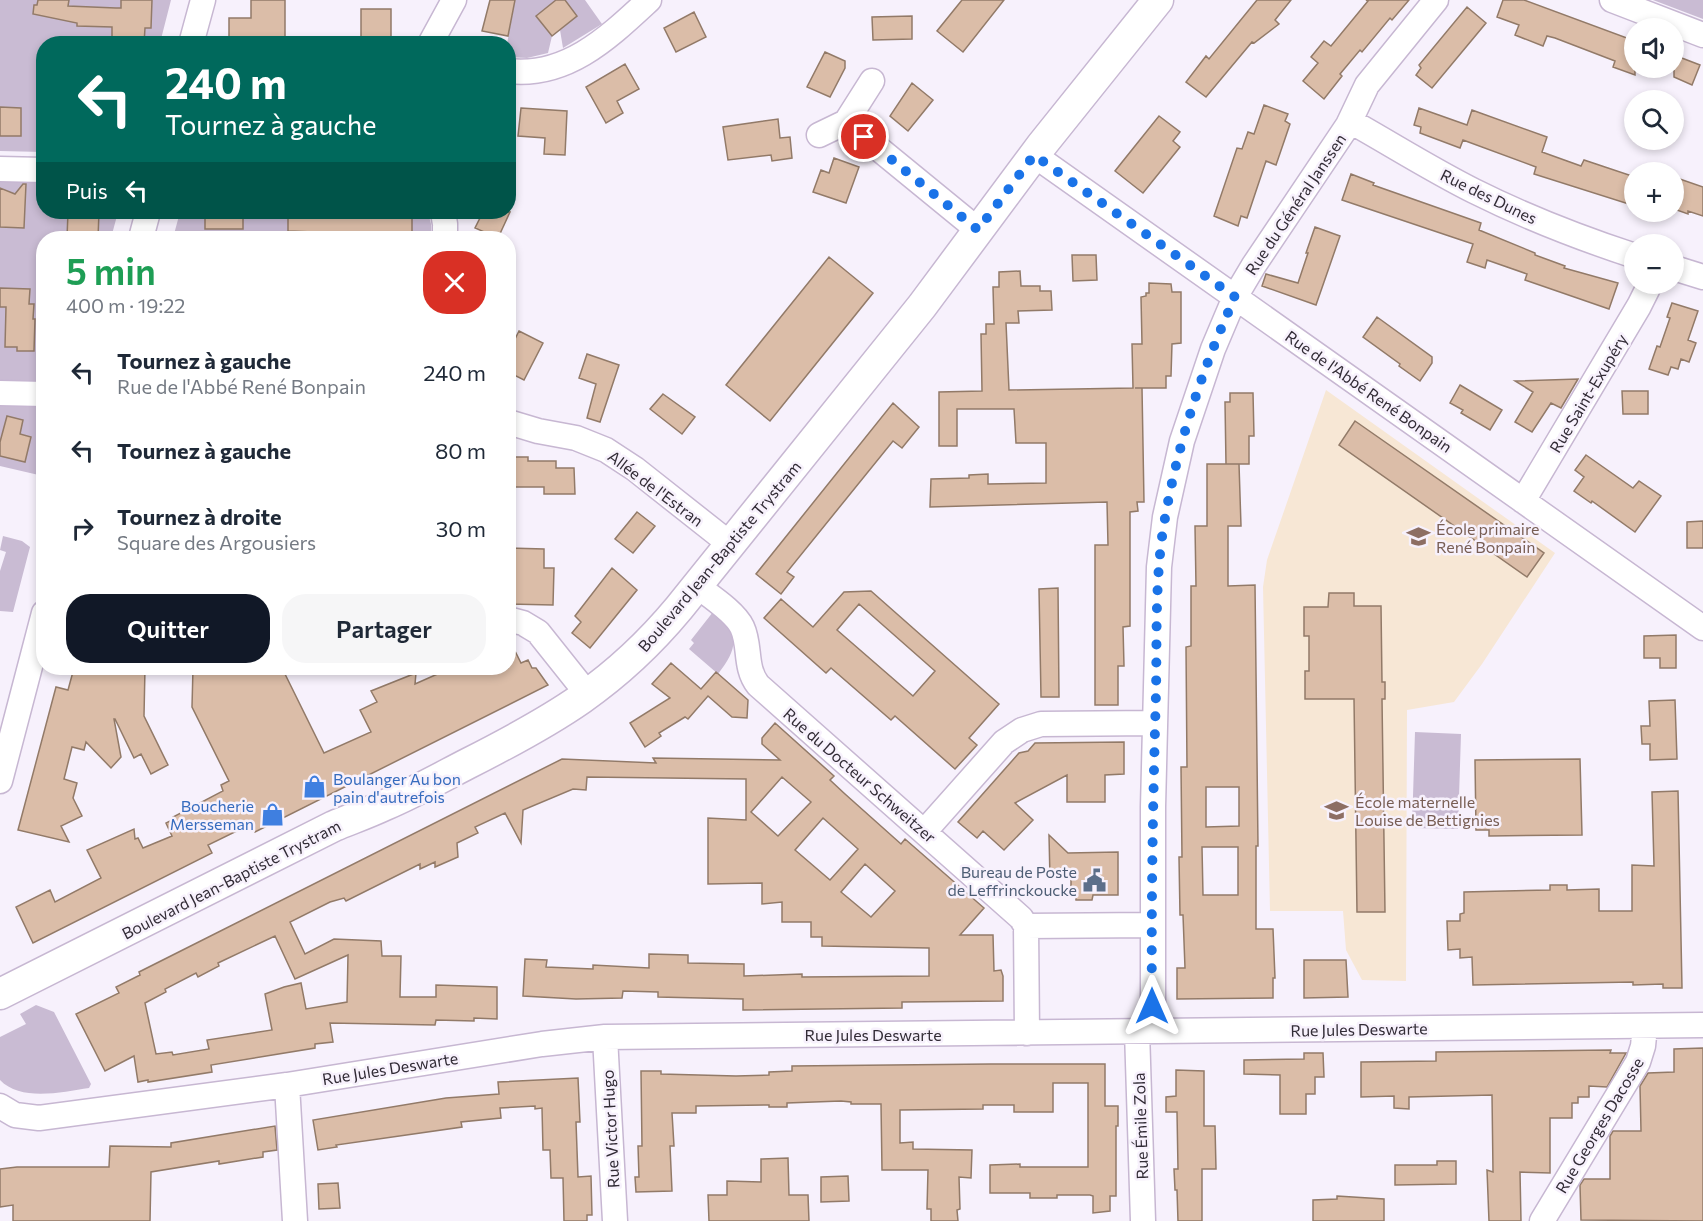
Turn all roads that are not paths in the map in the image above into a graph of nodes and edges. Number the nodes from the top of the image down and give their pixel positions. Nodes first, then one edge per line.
1 (203, 0) edge
2 (454, 0) edge
3 (649, 0) edge
4 (1158, 0) edge
5 (1436, 0) edge
6 (1612, 0) edge
7 (1703, 35) edge
8 (193, 36) edge
9 (438, 36) edge
10 (516, 71) edge
11 (872, 81) dead end
12 (1350, 121) junction
13 (846, 122) junction
14 (819, 135) dead end
15 (1034, 155) junction
16 (0, 169) edge
17 (36, 170) edge
18 (978, 230) junction
19 (1624, 252) edge
20 (1684, 271) edge
21 (1703, 277) edge
22 (1645, 294) edge
23 (1235, 297) junction
24 (0, 393) edge
25 (36, 393) edge
26 (516, 424) edge
27 (1523, 501) junction
28 (730, 544) junction
29 (697, 586) junction
30 (516, 621) edge
31 (1703, 628) edge
32 (36, 644) edge
33 (589, 696) junction
34 (1155, 723) junction
35 (0, 781) edge
36 (924, 832) junction
37 (1151, 925) junction
38 (1026, 926) junction
39 (0, 994) edge
40 (1703, 1025) edge
41 (1645, 1026) junction
42 (1145, 1031) junction
43 (1027, 1033) junction
44 (605, 1037) junction
45 (286, 1085) junction
46 (0, 1106) edge
47 (295, 1221) edge
48 (615, 1221) edge
49 (1143, 1221) edge
50 (1542, 1221) edge

1 - 8 street
2 - 9 street
3 - 10 street
4 - 15 street, Boulevard Jean-Baptiste Trystram
5 - 12 street, Rue du Général Janssen
6 - 7 street
11 - 13 street
12 - 19 street, Rue des Dunes
12 - 23 street, Rue du Général Janssen
13 - 14 street
13 - 18 street
15 - 18 street, Boulevard Jean-Baptiste Trystram
15 - 23 street, Rue de l'Abbé René Bonpain
16 - 17 street
18 - 28 street, Boulevard Jean-Baptiste Trystram
20 - 21 street
22 - 27 street, Rue Saint-Exupéry
23 - 27 street, Rue de l'Abbé René Bonpain
23 - 34 street, Rue du Général Janssen
24 - 25 street
26 - 28 street, Allée de l'Estran
27 - 31 street, Rue de l'Abbé René Bonpain
28 - 29 street, Boulevard Jean-Baptiste Trystram
29 - 33 street, Boulevard Jean-Baptiste Trystram
29 - 36 street, Rue du Docteur Schweitzer
30 - 33 street
32 - 35 street
33 - 39 street, Boulevard Jean-Baptiste Trystram
34 - 36 street
34 - 37 street, Rue du Général Janssen
36 - 38 street, Rue du Docteur Schweitzer
37 - 38 street
37 - 42 street, Rue du Général Janssen
38 - 43 street
40 - 41 street, Rue Jules Deswarte
41 - 42 street, Rue Jules Deswarte
41 - 50 street, Rue Georges Dacosse
42 - 43 street, Rue Jules Deswarte
42 - 49 street, Rue Émile Zola
43 - 44 street, Rue Jules Deswarte
44 - 45 street, Rue Jules Deswarte
44 - 48 street, Rue Victor Hugo
45 - 46 street, Rue Jules Deswarte
45 - 47 street

